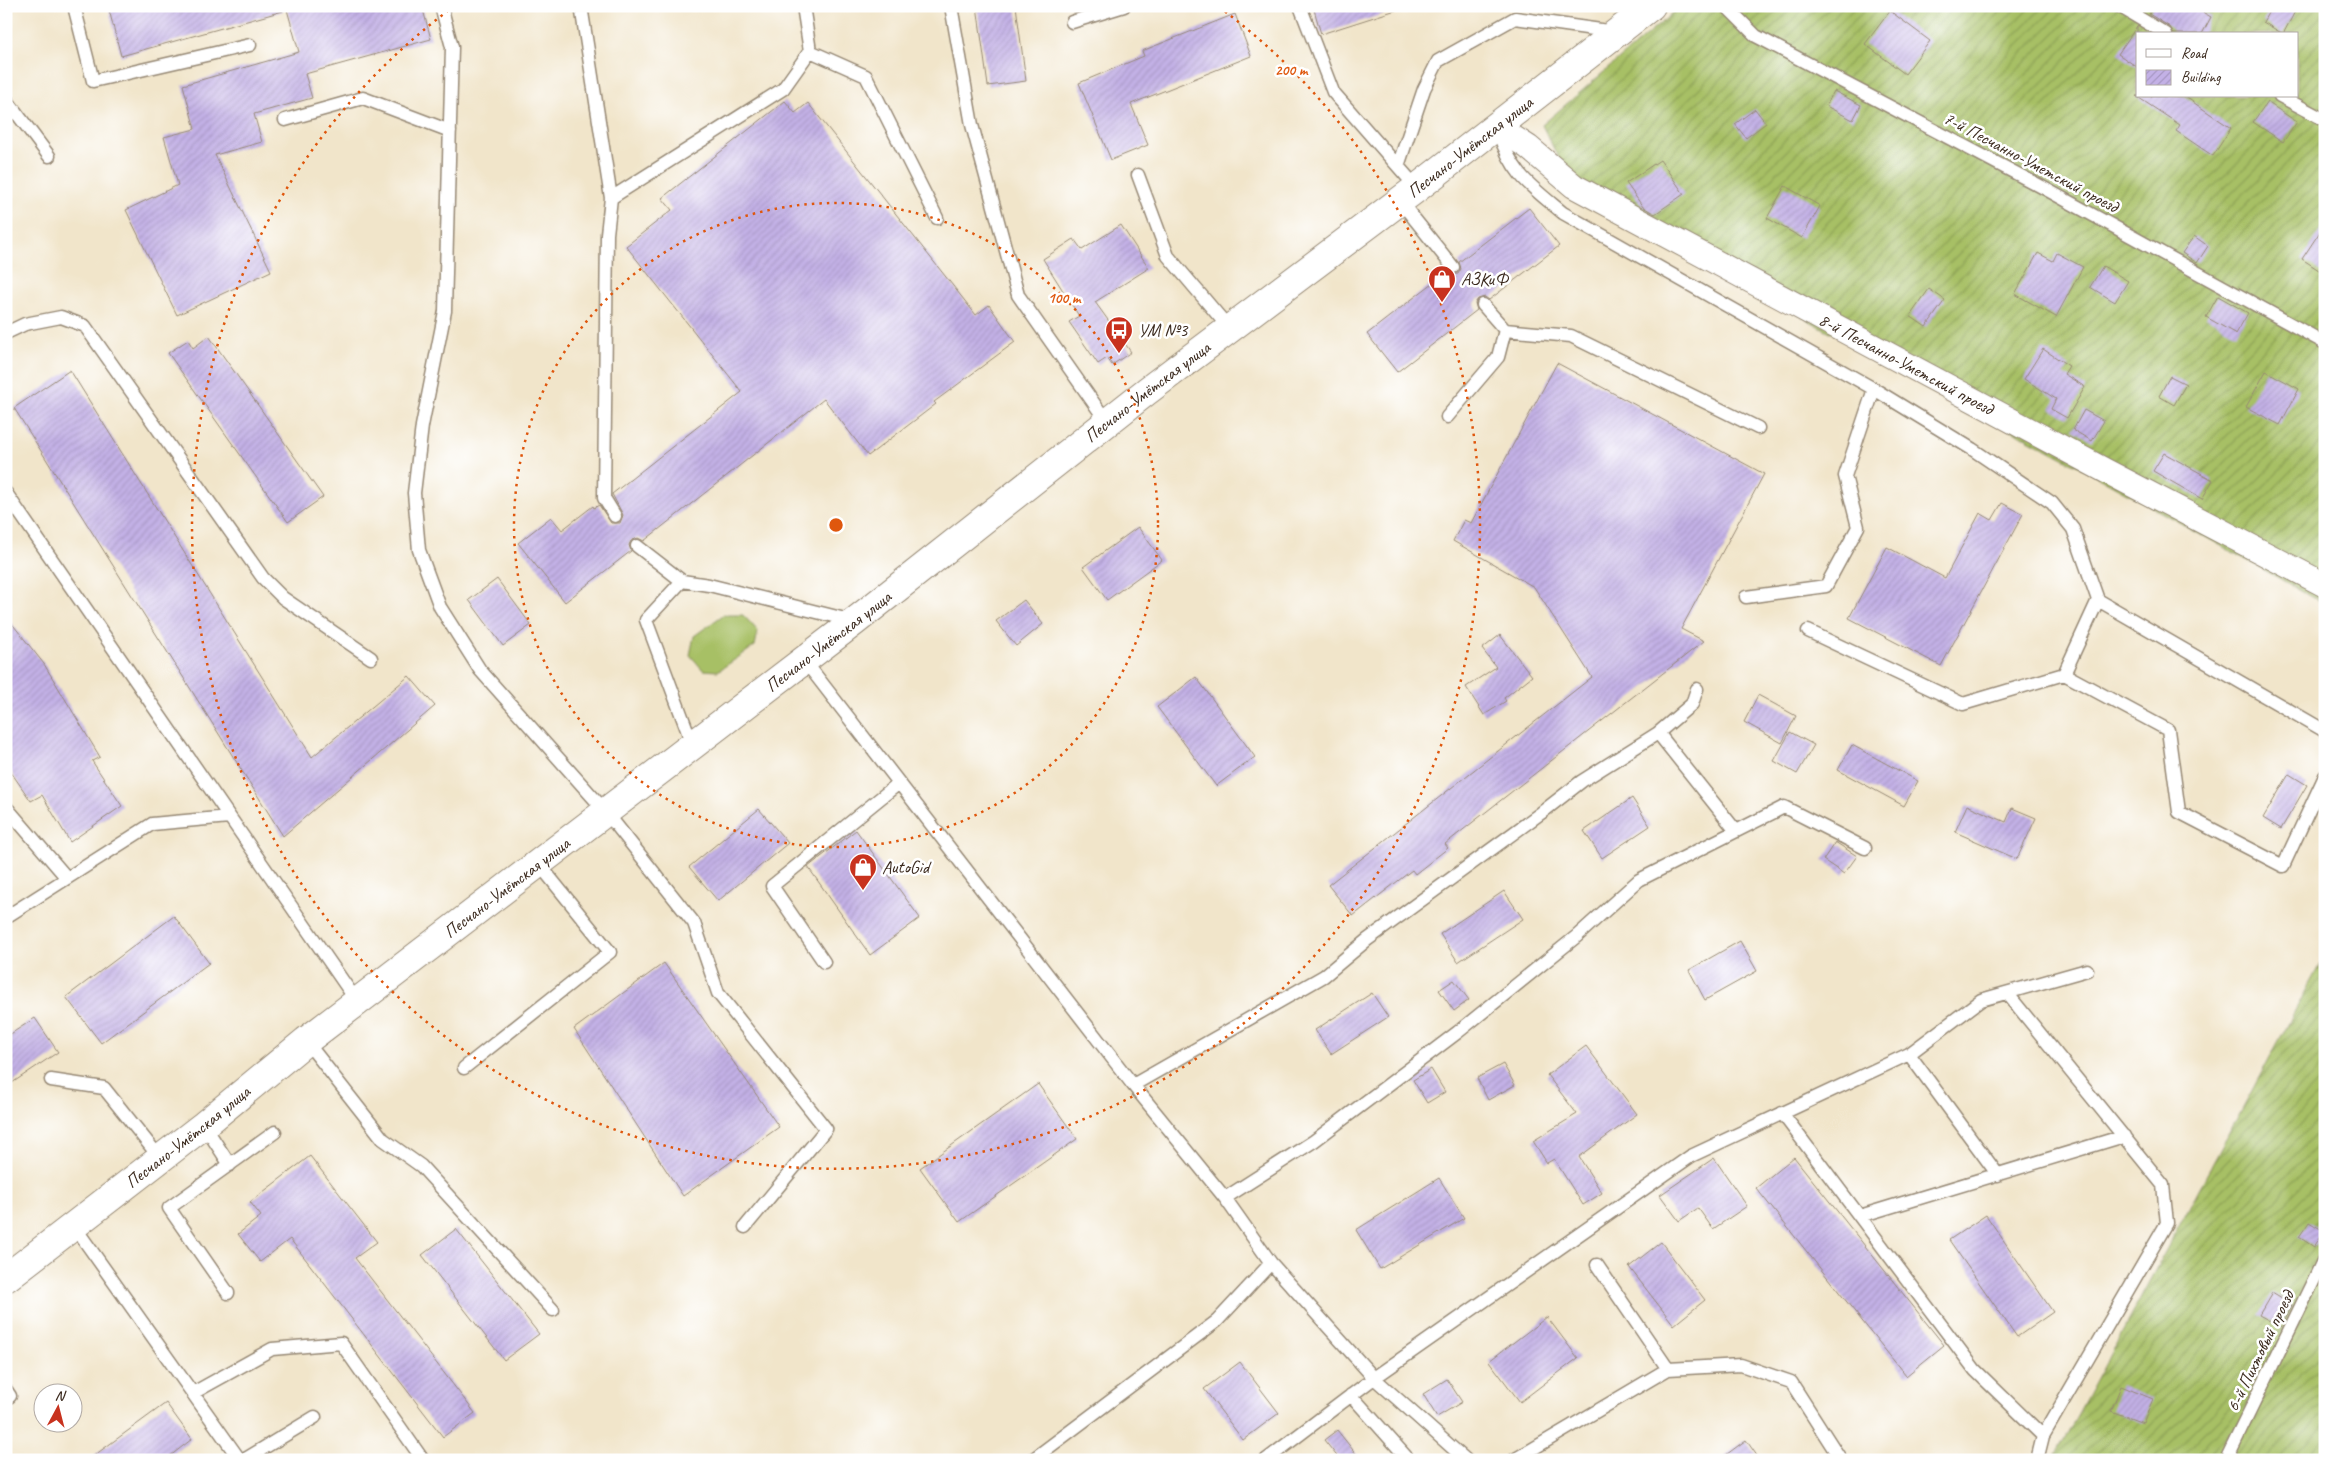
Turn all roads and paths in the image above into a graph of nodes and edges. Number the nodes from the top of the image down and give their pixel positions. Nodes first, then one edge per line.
1 (74, 6) edge
2 (441, 6) edge
3 (581, 6) edge
4 (803, 6) edge
5 (952, 6) edge
6 (1124, 6) edge
7 (1300, 6) edge
8 (1726, 6) edge
9 (2119, 6) edge
10 (1647, 7) edge
11 (1072, 22) dead end
12 (1618, 32) junction
13 (2163, 32) edge
14 (250, 45) dead end
15 (810, 51) junction
16 (2284, 98) edge
17 (6, 99) edge
18 (285, 120) dead end
19 (2325, 120) edge
20 (1497, 127) junction
21 (450, 131) junction
22 (49, 156) dead end
23 (1398, 166) junction
24 (1138, 175) dead end
25 (1408, 195) junction
26 (611, 198) junction
27 (937, 218) dead end
28 (1453, 267) dead end
29 (1483, 305) dead end
30 (1229, 328) junction
31 (1505, 330) junction
32 (6, 333) edge
33 (2325, 343) edge
34 (1874, 389) junction
35 (1447, 417) dead end
36 (1107, 422) junction
37 (1758, 428) dead end
38 (6, 493) edge
39 (615, 516) dead end
40 (637, 546) dead end
41 (682, 581) junction
42 (2325, 585) edge
43 (1746, 597) dead end
44 (2098, 600) junction
45 (854, 622) junction
46 (1808, 631) dead end
47 (371, 658) dead end
48 (804, 660) junction
49 (2064, 674) junction
50 (1698, 689) dead end
51 (2325, 731) edge
52 (1658, 734) junction
53 (693, 746) junction
54 (2325, 776) edge
55 (900, 783) junction
56 (6, 807) edge
57 (606, 812) junction
58 (229, 817) junction
59 (1736, 831) junction
60 (1865, 848) dead end
61 (540, 864) junction
62 (67, 878) junction
63 (6, 917) edge
64 (824, 962) dead end
65 (2087, 970) dead end
66 (2007, 992) junction
67 (358, 1004) junction
68 (306, 1041) junction
69 (1909, 1054) junction
70 (464, 1068) dead end
71 (51, 1080) dead end
72 (1133, 1085) junction
73 (1782, 1113) junction
74 (204, 1125) junction
75 (275, 1132) dead end
76 (2124, 1136) junction
77 (160, 1158) junction
78 (230, 1165) junction
79 (1998, 1174) junction
80 (1225, 1198) junction
81 (1860, 1216) junction
82 (74, 1226) junction
83 (745, 1228) dead end
84 (2325, 1257) edge
85 (1271, 1262) junction
86 (1597, 1265) dead end
87 (6, 1278) edge
88 (228, 1292) dead end
89 (552, 1310) dead end
90 (1668, 1369) junction
91 (1374, 1378) junction
92 (6, 1390) edge
93 (193, 1393) junction
94 (1351, 1395) junction
95 (6, 1399) edge
96 (315, 1417) dead end
97 (2043, 1436) junction
98 (1270, 1459) edge
99 (240, 1460) edge
100 (244, 1460) edge
101 (423, 1460) edge
102 (1032, 1460) edge
103 (1409, 1460) edge
104 (1466, 1460) edge
105 (1514, 1460) edge
106 (1841, 1460) edge
107 (2037, 1460) edge
108 (2226, 1460) edge

1 - 14 lane
2 - 21 lane
3 - 26 lane
4 - 15 lane
5 - 36 lane
6 - 11 lane
7 - 23 lane
8 - 33 lane, 7-й Песчанно-Уметский проезд
9 - 13 lane
10 - 12 main road, Песчано-Умётская улица
12 - 20 main road, Песчано-Умётская улица
12 - 23 lane
15 - 26 lane
15 - 27 lane
16 - 19 lane
17 - 22 lane
18 - 21 lane
20 - 25 main road, Песчано-Умётская улица
20 - 34 lane
20 - 42 street, 8-й Песчанно-Уметский проезд
21 - 57 lane
23 - 25 lane
24 - 30 lane
25 - 28 lane
25 - 30 main road, Песчано-Умётская улица
26 - 39 lane
29 - 31 lane
30 - 36 main road, Песчано-Умётская улица
31 - 35 lane
31 - 37 lane
32 - 47 lane
34 - 43 lane
34 - 44 lane
36 - 45 main road, Песчано-Умётская улица
38 - 58 lane
40 - 41 lane
41 - 45 lane
41 - 53 lane
44 - 49 lane
44 - 51 lane
45 - 48 main road, Песчано-Умётская улица
46 - 49 lane
48 - 53 main road, Песчано-Умётская улица
48 - 55 lane
49 - 54 lane
50 - 52 lane
52 - 59 lane
52 - 72 lane
53 - 57 main road, Песчано-Умётская улица
55 - 64 lane
55 - 72 lane
56 - 62 lane
57 - 61 main road, Песчано-Умётская улица
57 - 83 lane
58 - 62 lane
58 - 67 lane
59 - 60 lane
59 - 80 lane
61 - 67 main road, Песчано-Умётская улица
61 - 70 lane
62 - 63 lane
65 - 66 lane
66 - 69 lane
66 - 76 lane
67 - 68 main road, Песчано-Умётская улица
68 - 74 main road, Песчано-Умётская улица
68 - 89 lane
69 - 73 lane
69 - 79 lane
71 - 77 lane
72 - 80 lane
73 - 81 lane
73 - 91 lane
74 - 77 main road, Песчано-Умётская улица
74 - 78 lane
75 - 78 lane
76 - 79 lane
76 - 97 lane
77 - 82 main road, Песчано-Умётская улица
78 - 88 lane
79 - 81 lane
80 - 85 lane
81 - 97 lane
82 - 87 main road, Песчано-Умётская улица
82 - 93 lane
84 - 108 lane, 6-й Пихтовый проезд
85 - 91 lane
85 - 102 lane
86 - 90 lane
90 - 105 lane
90 - 106 lane
91 - 94 lane
91 - 104 lane
92 - 95 lane
93 - 99 lane
93 - 101 lane
94 - 98 lane
94 - 103 lane
96 - 100 lane
97 - 107 lane

